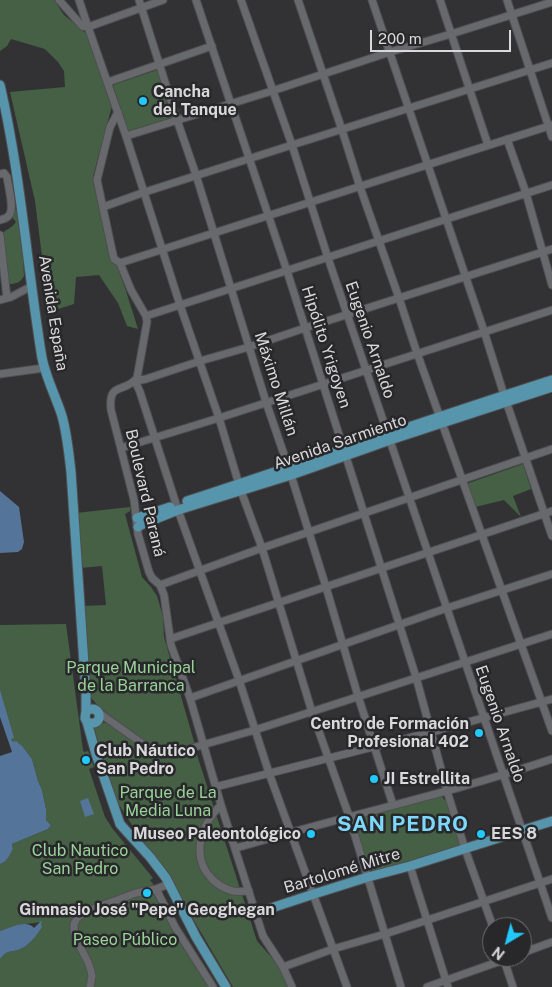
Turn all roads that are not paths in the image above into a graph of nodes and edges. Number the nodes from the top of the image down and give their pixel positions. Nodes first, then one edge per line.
1 (59, 0) edge
2 (79, 0) edge
3 (163, 0) edge
4 (196, 0) edge
5 (241, 0) edge
6 (298, 0) edge
7 (372, 0) edge
8 (440, 0) edge
9 (508, 0) edge
10 (552, 2) edge
11 (140, 4) edge
12 (512, 14) junction
13 (88, 26) junction
14 (451, 34) junction
15 (212, 46) junction
16 (390, 52) junction
17 (552, 63) edge
18 (160, 64) junction
19 (531, 69) junction
20 (323, 74) junction
21 (108, 82) junction
22 (0, 85) edge
23 (470, 89) junction
24 (272, 91) junction
25 (231, 104) junction
26 (408, 108) junction
27 (118, 112) junction
28 (177, 120) junction
29 (550, 125) edge
30 (342, 130) junction
31 (126, 136) junction
32 (552, 137) edge
33 (507, 139) junction
34 (292, 145) junction
35 (488, 145) junction
36 (249, 158) junction
37 (428, 165) junction
38 (0, 174) edge
39 (196, 175) junction
40 (552, 185) edge
41 (360, 187) junction
42 (144, 192) junction
43 (526, 193) junction
44 (310, 203) junction
45 (103, 206) junction
46 (269, 216) junction
47 (446, 219) junction
48 (0, 220) edge
49 (214, 234) junction
50 (0, 235) edge
51 (379, 241) junction
52 (163, 250) junction
53 (552, 250) edge
54 (543, 252) junction
55 (328, 258) junction
56 (120, 264) junction
57 (287, 271) junction
58 (466, 277) junction
59 (552, 285) edge
60 (32, 286) junction
61 (231, 289) junction
62 (399, 298) junction
63 (4, 299) edge
64 (180, 305) junction
65 (552, 310) edge
66 (347, 314) junction
67 (146, 316) junction
68 (305, 328) junction
69 (484, 331) junction
70 (249, 347) junction
71 (417, 353) junction
72 (200, 361) junction
73 (44, 368) junction
74 (366, 371) junction
75 (0, 374) edge
76 (136, 380) junction
77 (552, 380) edge
78 (323, 384) junction
79 (552, 387) edge
80 (506, 398) junction
81 (266, 402) junction
82 (219, 418) junction
83 (440, 420) junction
84 (389, 437) junction
85 (155, 438) junction
86 (121, 448) junction
87 (552, 449) edge
88 (344, 453) junction
89 (525, 458) junction
90 (290, 472) junction
91 (462, 479) junction
92 (241, 487) junction
93 (410, 498) junction
94 (177, 508) junction
95 (548, 512) edge
96 (364, 514) junction
97 (138, 523) junction
98 (309, 533) junction
99 (481, 534) junction
100 (552, 536) edge
101 (262, 548) junction
102 (428, 553) junction
103 (381, 569) junction
104 (199, 570) junction
105 (552, 574) edge
106 (160, 584) junction
107 (326, 587) junction
108 (501, 591) junction
109 (279, 603) junction
110 (446, 608) junction
111 (218, 623) junction
112 (399, 625) junction
113 (552, 634) edge
114 (170, 639) junction
115 (343, 644) junction
116 (520, 644) junction
117 (296, 660) junction
118 (465, 662) junction
119 (416, 677) junction
120 (239, 680) junction
121 (358, 696) junction
122 (190, 698) junction
123 (552, 699) edge
124 (541, 702) junction
125 (312, 712) junction
126 (92, 718) junction
127 (484, 718) junction
128 (255, 730) junction
129 (432, 732) junction
130 (552, 732) edge
131 (203, 746) junction
132 (374, 746) junction
133 (329, 758) junction
134 (552, 759) edge
135 (269, 773) junction
136 (503, 775) junction
137 (216, 786) junction
138 (447, 791) junction
139 (221, 805) junction
140 (393, 805) junction
141 (349, 816) junction
142 (552, 821) edge
143 (291, 831) junction
144 (522, 831) junction
145 (236, 848) junction
146 (465, 849) junction
147 (410, 866) junction
148 (368, 877) junction
149 (552, 879) edge
150 (540, 883) junction
151 (169, 884) junction
152 (156, 890) junction
153 (249, 891) junction
154 (314, 894) junction
155 (484, 901) junction
156 (256, 913) junction
157 (490, 917) edge
158 (552, 918) edge
159 (427, 920) junction
160 (385, 934) junction
161 (552, 942) edge
162 (532, 949) edge
163 (333, 950) junction
164 (283, 967) junction
165 (485, 967) edge
166 (506, 967) edge
167 (447, 984) edge
168 (90, 987) edge
169 (213, 987) edge
170 (226, 987) edge
171 (292, 987) edge
172 (347, 987) edge
173 (401, 987) edge
174 (427, 987) edge
175 (513, 987) edge

1 - 13 street
2 - 13 street
3 - 11 street
4 - 15 street, Hipólito Yrigoyen
5 - 24 street, Eugenio Arnaldo
6 - 20 street
7 - 16 street
8 - 14 street
9 - 12 street
10 - 12 street
11 - 13 street
11 - 18 street, Máximo Millán
12 - 14 street
12 - 19 street
13 - 21 street
14 - 16 street
14 - 23 street
15 - 18 street
15 - 25 street, Hipólito Yrigoyen
16 - 20 street
16 - 26 street
17 - 19 street
18 - 21 street
18 - 28 street, Máximo Millán
19 - 23 street
19 - 29 street
20 - 24 street
20 - 30 street
21 - 27 street
22 - 60 main road, Avenida España
23 - 26 street
23 - 35 street
24 - 25 street
24 - 34 street, Eugenio Arnaldo
25 - 28 street
25 - 36 street, Hipólito Yrigoyen
26 - 30 street
26 - 37 street
27 - 31 street
27 - 45 street
28 - 31 street
28 - 39 street, Máximo Millán
29 - 32 street
29 - 33 street
30 - 34 street
30 - 41 street
31 - 42 street
33 - 35 street
33 - 43 street
34 - 36 street
34 - 44 street, Eugenio Arnaldo
35 - 37 street
36 - 39 street
36 - 46 street, Hipólito Yrigoyen
37 - 41 street
37 - 47 street
38 - 48 street
39 - 42 street
39 - 49 street, Máximo Millán
40 - 43 street
41 - 44 street
41 - 51 street
42 - 45 street
42 - 52 street
43 - 47 street
43 - 54 street
44 - 46 street
44 - 55 street, Eugenio Arnaldo
45 - 56 street
46 - 49 street
46 - 57 street, Hipólito Yrigoyen
47 - 51 street
47 - 58 street
49 - 52 street
49 - 61 street, Máximo Millán
50 - 63 street
51 - 55 street
51 - 62 street
52 - 56 street
52 - 64 street
53 - 54 street
54 - 58 street
54 - 59 street
55 - 57 street
55 - 66 street, Eugenio Arnaldo
56 - 67 street
57 - 61 street
57 - 68 street, Hipólito Yrigoyen
58 - 62 street
58 - 69 street
60 - 63 street
60 - 73 main road, Avenida España
61 - 64 street
61 - 70 street, Máximo Millán
62 - 66 street
62 - 71 street
64 - 67 street
64 - 72 street
65 - 69 street
66 - 68 street
66 - 74 street, Eugenio Arnaldo
67 - 76 street
68 - 70 street
68 - 78 street, Hipólito Yrigoyen
69 - 71 street
69 - 80 street
70 - 72 street
70 - 81 street, Máximo Millán
71 - 74 street
71 - 83 street
72 - 76 street
72 - 82 street
73 - 75 street
73 - 126 main road, Avenida España
74 - 78 street
74 - 84 street, Eugenio Arnaldo
76 - 85 street
76 - 86 street, Boulevard Paraná
77 - 80 main road, Avenida Sarmiento
78 - 81 street
78 - 88 street, Hipólito Yrigoyen
79 - 80 main road, Avenida Sarmiento
80 - 83 main road, Avenida Sarmiento
80 - 89 street
81 - 82 street
81 - 90 street, Máximo Millán
82 - 85 street
82 - 92 street
83 - 84 main road, Avenida Sarmiento
83 - 91 street
84 - 88 main road, Avenida Sarmiento
84 - 93 street, Eugenio Arnaldo
85 - 86 street
85 - 94 street
86 - 97 street, Boulevard Paraná
87 - 89 street
88 - 90 main road, Avenida Sarmiento
88 - 96 street, Hipólito Yrigoyen
89 - 91 street
89 - 95 street
90 - 92 main road, Avenida Sarmiento
90 - 98 street, Máximo Millán
91 - 93 street
91 - 99 street
92 - 94 main road, Avenida Sarmiento
92 - 101 street
93 - 96 street
93 - 102 street, Eugenio Arnaldo
94 - 97 main road, Avenida Sarmiento
94 - 104 street
95 - 99 street
95 - 100 street
96 - 98 street
96 - 103 street, Hipólito Yrigoyen
97 - 106 street, Boulevard Paraná
98 - 101 street
98 - 107 street, Máximo Millán
99 - 102 street
99 - 108 street
101 - 104 street
101 - 109 street
102 - 103 street
102 - 110 street, Eugenio Arnaldo
103 - 107 street
103 - 112 street, Hipólito Yrigoyen
104 - 106 street
104 - 111 street
105 - 108 street
106 - 114 street, Boulevard Paraná
107 - 109 street
107 - 115 street, Máximo Millán
108 - 110 street
108 - 116 street
109 - 111 street
109 - 117 street
110 - 112 street
110 - 118 street, Eugenio Arnaldo
111 - 114 street
111 - 120 street
112 - 115 street
112 - 119 street, Hipólito Yrigoyen
113 - 116 street
114 - 122 street, Boulevard Paraná
115 - 117 street
115 - 121 street, Máximo Millán
116 - 118 street
116 - 124 street
117 - 120 street
117 - 125 street
118 - 119 street
118 - 127 street, Eugenio Arnaldo
119 - 121 street
119 - 129 street, Hipólito Yrigoyen
120 - 122 street
120 - 128 street
121 - 125 street
121 - 132 street, Máximo Millán
122 - 131 street, Boulevard Paraná
123 - 124 street
124 - 127 street
124 - 130 street
125 - 128 street
125 - 133 street
126 - 131 street
126 - 151 main road, Avenida España
127 - 129 street
127 - 136 street, Eugenio Arnaldo
128 - 131 street
128 - 135 street
129 - 132 street
129 - 138 street, Hipólito Yrigoyen
131 - 137 street, Boulevard Paraná
132 - 133 street
132 - 140 street, Máximo Millán
133 - 135 street
133 - 141 street
134 - 136 street
135 - 137 street
135 - 143 street
136 - 138 street
136 - 144 street, Eugenio Arnaldo
137 - 139 street, Boulevard Paraná
138 - 140 street
138 - 146 street, Hipólito Yrigoyen
139 - 145 street, Boulevard Paraná
139 - 153 street
140 - 141 street
141 - 143 street
141 - 148 street
142 - 144 main road, Bartolomé Mitre
143 - 145 street
143 - 154 street
144 - 146 main road, Bartolomé Mitre
144 - 150 street, Eugenio Arnaldo
145 - 153 street, Boulevard Paraná
146 - 147 main road, Bartolomé Mitre
146 - 155 street, Hipólito Yrigoyen
147 - 148 main road, Bartolomé Mitre
147 - 159 street
148 - 154 main road, Bartolomé Mitre
148 - 160 street
149 - 150 street
150 - 155 street
150 - 158 street, Eugenio Arnaldo
151 - 152 street
151 - 170 main road, Avenida España
152 - 168 street
152 - 169 street
153 - 156 street, Boulevard Paraná
154 - 156 main road, Bartolomé Mitre
154 - 163 street
155 - 157 street, Hipólito Yrigoyen
155 - 159 street
156 - 164 street, Boulevard Paraná
159 - 160 street
159 - 167 street
160 - 163 street
160 - 173 street
161 - 162 street
163 - 164 street
163 - 172 street
164 - 171 street, Boulevard Paraná
165 - 167 street
166 - 175 street
167 - 174 street

